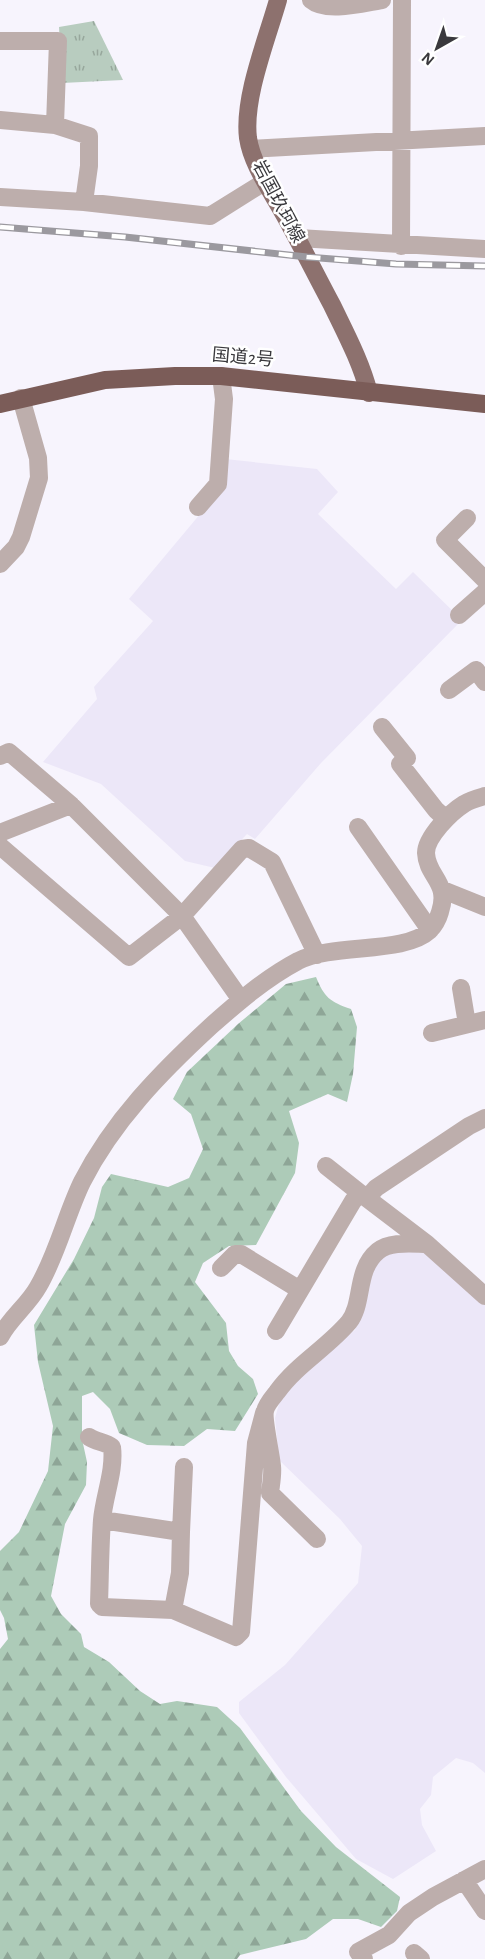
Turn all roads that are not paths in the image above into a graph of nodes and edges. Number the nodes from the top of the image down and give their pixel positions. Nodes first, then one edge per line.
1 (278, 0) edge
2 (311, 0) edge
3 (382, 0) edge
4 (402, 0) edge
5 (0, 41) edge
6 (0, 120) edge
7 (55, 125) junction
8 (485, 136) edge
9 (400, 140) junction
10 (251, 149) junction
11 (266, 182) junction
12 (0, 197) edge
13 (84, 202) junction
14 (298, 238) junction
15 (401, 246) junction
16 (485, 249) edge
17 (221, 376) junction
18 (369, 393) junction
19 (21, 398) junction
20 (0, 404) edge
21 (485, 404) edge
22 (198, 507) dead end
23 (467, 518) dead end
24 (0, 564) edge
25 (485, 580) edge
26 (485, 592) edge
27 (459, 615) dead end
28 (485, 682) edge
29 (449, 690) dead end
30 (382, 727) dead end
31 (0, 756) edge
32 (485, 796) edge
33 (71, 805) junction
34 (446, 819) junction
35 (358, 827) dead end
36 (0, 833) edge
37 (0, 846) edge
38 (442, 890) junction
39 (485, 907) edge
40 (182, 916) junction
41 (430, 930) junction
42 (317, 955) junction
43 (460, 988) dead end
44 (241, 1000) junction
45 (476, 1022) edge
46 (432, 1033) dead end
47 (485, 1118) edge
48 (326, 1166) dead end
49 (364, 1195) junction
50 (427, 1244) junction
51 (221, 1268) dead end
52 (300, 1290) junction
53 (485, 1296) edge
54 (276, 1331) dead end
55 (0, 1337) edge
56 (264, 1413) junction
57 (89, 1437) dead end
58 (184, 1467) dead end
59 (102, 1520) junction
60 (181, 1532) junction
61 (317, 1539) dead end
62 (173, 1610) junction
63 (485, 1869) edge
64 (464, 1880) junction
65 (485, 1911) edge
66 (355, 1957) edge

1 - 10 main road, 岩国玖珂線
2 - 3 street
4 - 9 street
5 - 7 street
6 - 7 street
7 - 13 street
8 - 9 street
9 - 10 street
9 - 15 street
10 - 11 main road, 岩国玖珂線
11 - 13 street
11 - 14 main road, 岩国玖珂線
12 - 13 street
14 - 15 street
14 - 18 main road, 岩国玖珂線
15 - 16 street
17 - 18 highway, 国道2号
17 - 19 highway, 国道2号
17 - 22 street
18 - 21 highway, 国道2号
19 - 20 highway, 国道2号
19 - 24 street
23 - 25 street
26 - 27 street
28 - 29 street
30 - 34 street
31 - 33 street
32 - 34 street
33 - 36 street
33 - 40 street
34 - 38 street
35 - 41 street
37 - 40 street
38 - 39 street
38 - 41 street
40 - 42 street
40 - 44 street
41 - 42 street
42 - 44 street
43 - 45 street
44 - 55 street
45 - 46 street
47 - 49 street
48 - 49 street
49 - 50 street
49 - 52 street
50 - 53 street
50 - 56 street
51 - 52 street
52 - 54 street
56 - 61 street
56 - 62 street
57 - 59 street
58 - 60 street
59 - 60 street
59 - 62 street
60 - 62 street
63 - 64 street
64 - 65 street
64 - 66 street

